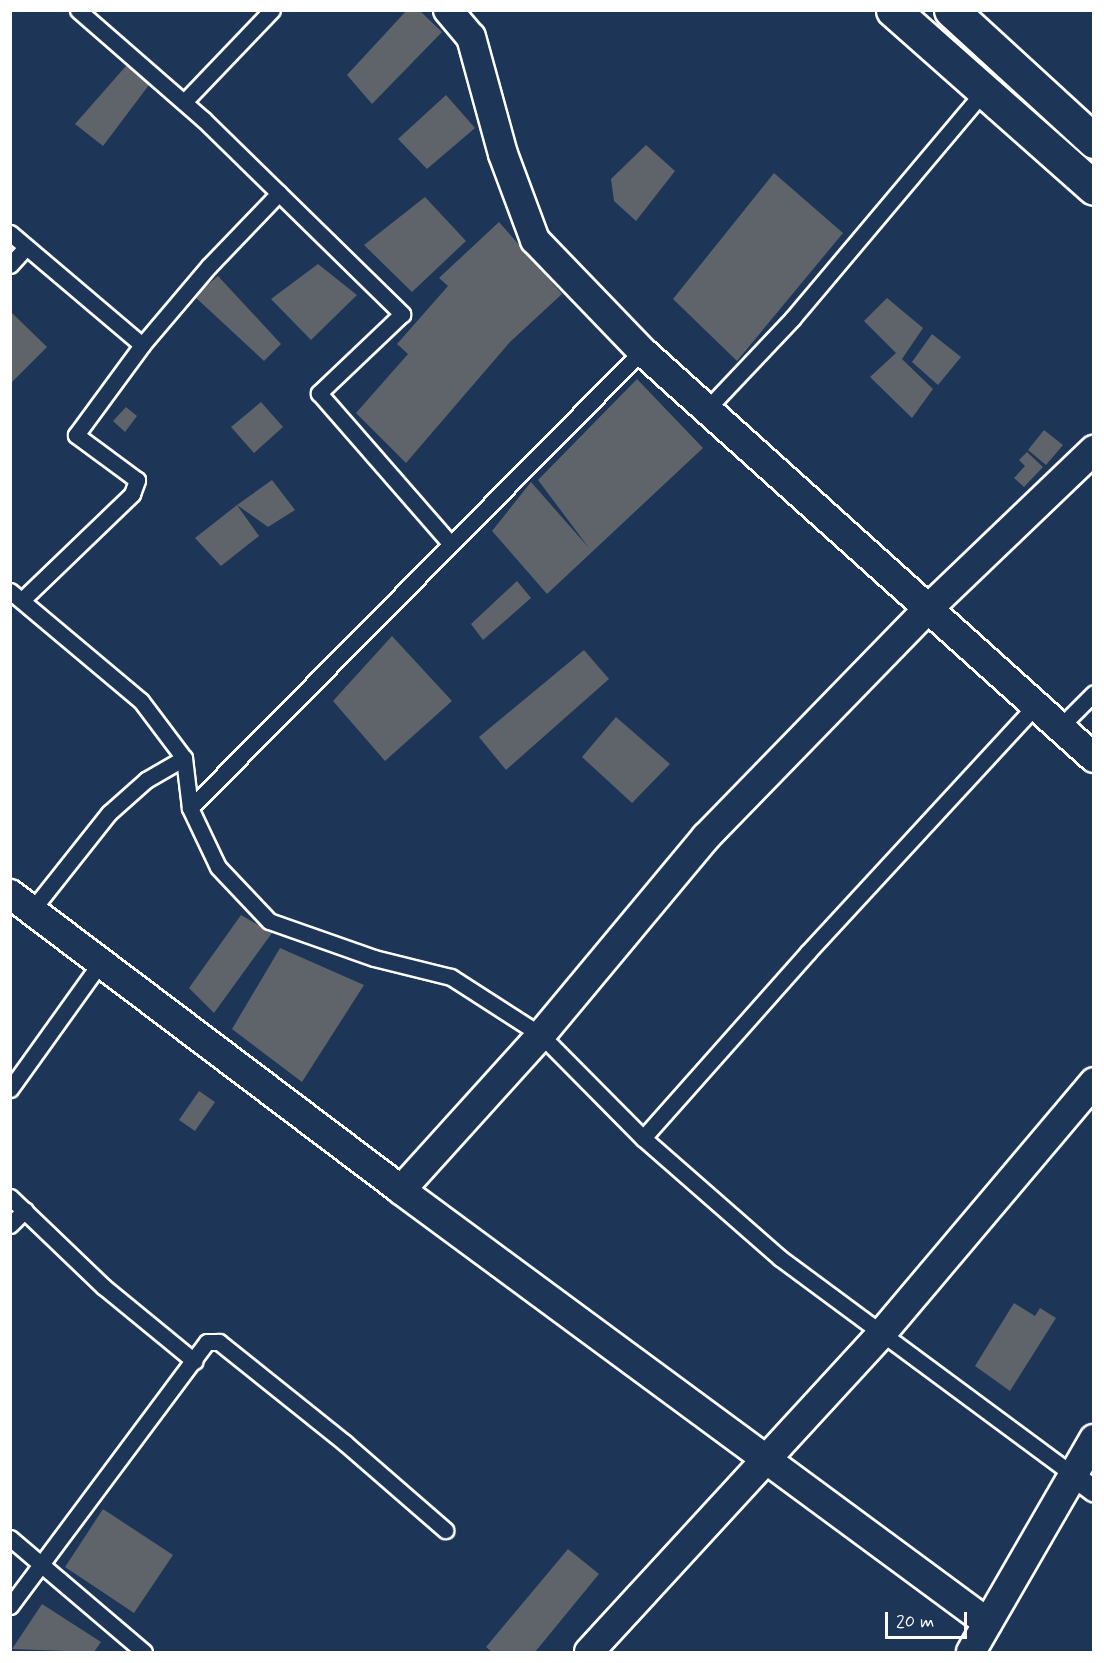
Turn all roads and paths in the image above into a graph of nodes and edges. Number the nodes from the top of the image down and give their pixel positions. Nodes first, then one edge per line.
1 (272, 10) edge
2 (893, 10) edge
3 (951, 10) edge
4 (86, 13) edge
5 (454, 13) edge
6 (985, 90) junction
7 (184, 102) junction
8 (1094, 141) edge
9 (1094, 188) edge
10 (279, 194) junction
11 (10, 232) edge
12 (26, 247) junction
13 (10, 265) edge
14 (142, 345) junction
15 (642, 351) junction
16 (707, 409) junction
17 (1094, 450) edge
18 (450, 543) junction
19 (16, 596) edge
20 (928, 609) junction
21 (1094, 693) edge
22 (1035, 706) junction
23 (1059, 728) junction
24 (184, 758) junction
25 (1094, 758) edge
26 (190, 808) junction
27 (21, 902) edge
28 (101, 962) junction
29 (541, 1035) junction
30 (1094, 1082) edge
31 (10, 1089) edge
32 (643, 1138) junction
33 (401, 1190) junction
34 (10, 1197) edge
35 (25, 1210) junction
36 (10, 1225) edge
37 (883, 1332) junction
38 (194, 1361) junction
39 (1094, 1439) edge
40 (765, 1460) junction
41 (1083, 1483) edge
42 (445, 1530) dead end
43 (10, 1538) edge
44 (41, 1565) junction
45 (10, 1606) edge
46 (988, 1623) junction
47 (144, 1653) edge
48 (589, 1653) edge
49 (971, 1653) edge

1 - 7 lane
2 - 6 main road
3 - 8 main road
4 - 7 lane
5 - 15 street
6 - 9 main road
6 - 16 lane
7 - 10 lane
10 - 14 lane
10 - 18 lane
11 - 12 lane
12 - 13 lane
12 - 14 lane
14 - 19 lane
15 - 16 street
15 - 18 lane
16 - 20 street
17 - 20 street
18 - 26 lane
19 - 24 lane
20 - 22 street
20 - 29 street
21 - 23 lane
22 - 23 street
22 - 32 lane
23 - 25 street
24 - 26 lane
24 - 27 lane
26 - 29 lane
27 - 28 street
28 - 31 lane
28 - 33 street
29 - 32 lane
29 - 33 street
30 - 37 street
32 - 37 lane
33 - 40 street
34 - 35 lane
35 - 36 lane
35 - 38 lane
37 - 40 street
37 - 41 lane
38 - 42 lane
38 - 44 lane
39 - 41 street
40 - 46 street
40 - 48 street
41 - 46 street
43 - 44 lane
44 - 45 lane
44 - 47 lane
46 - 49 street

